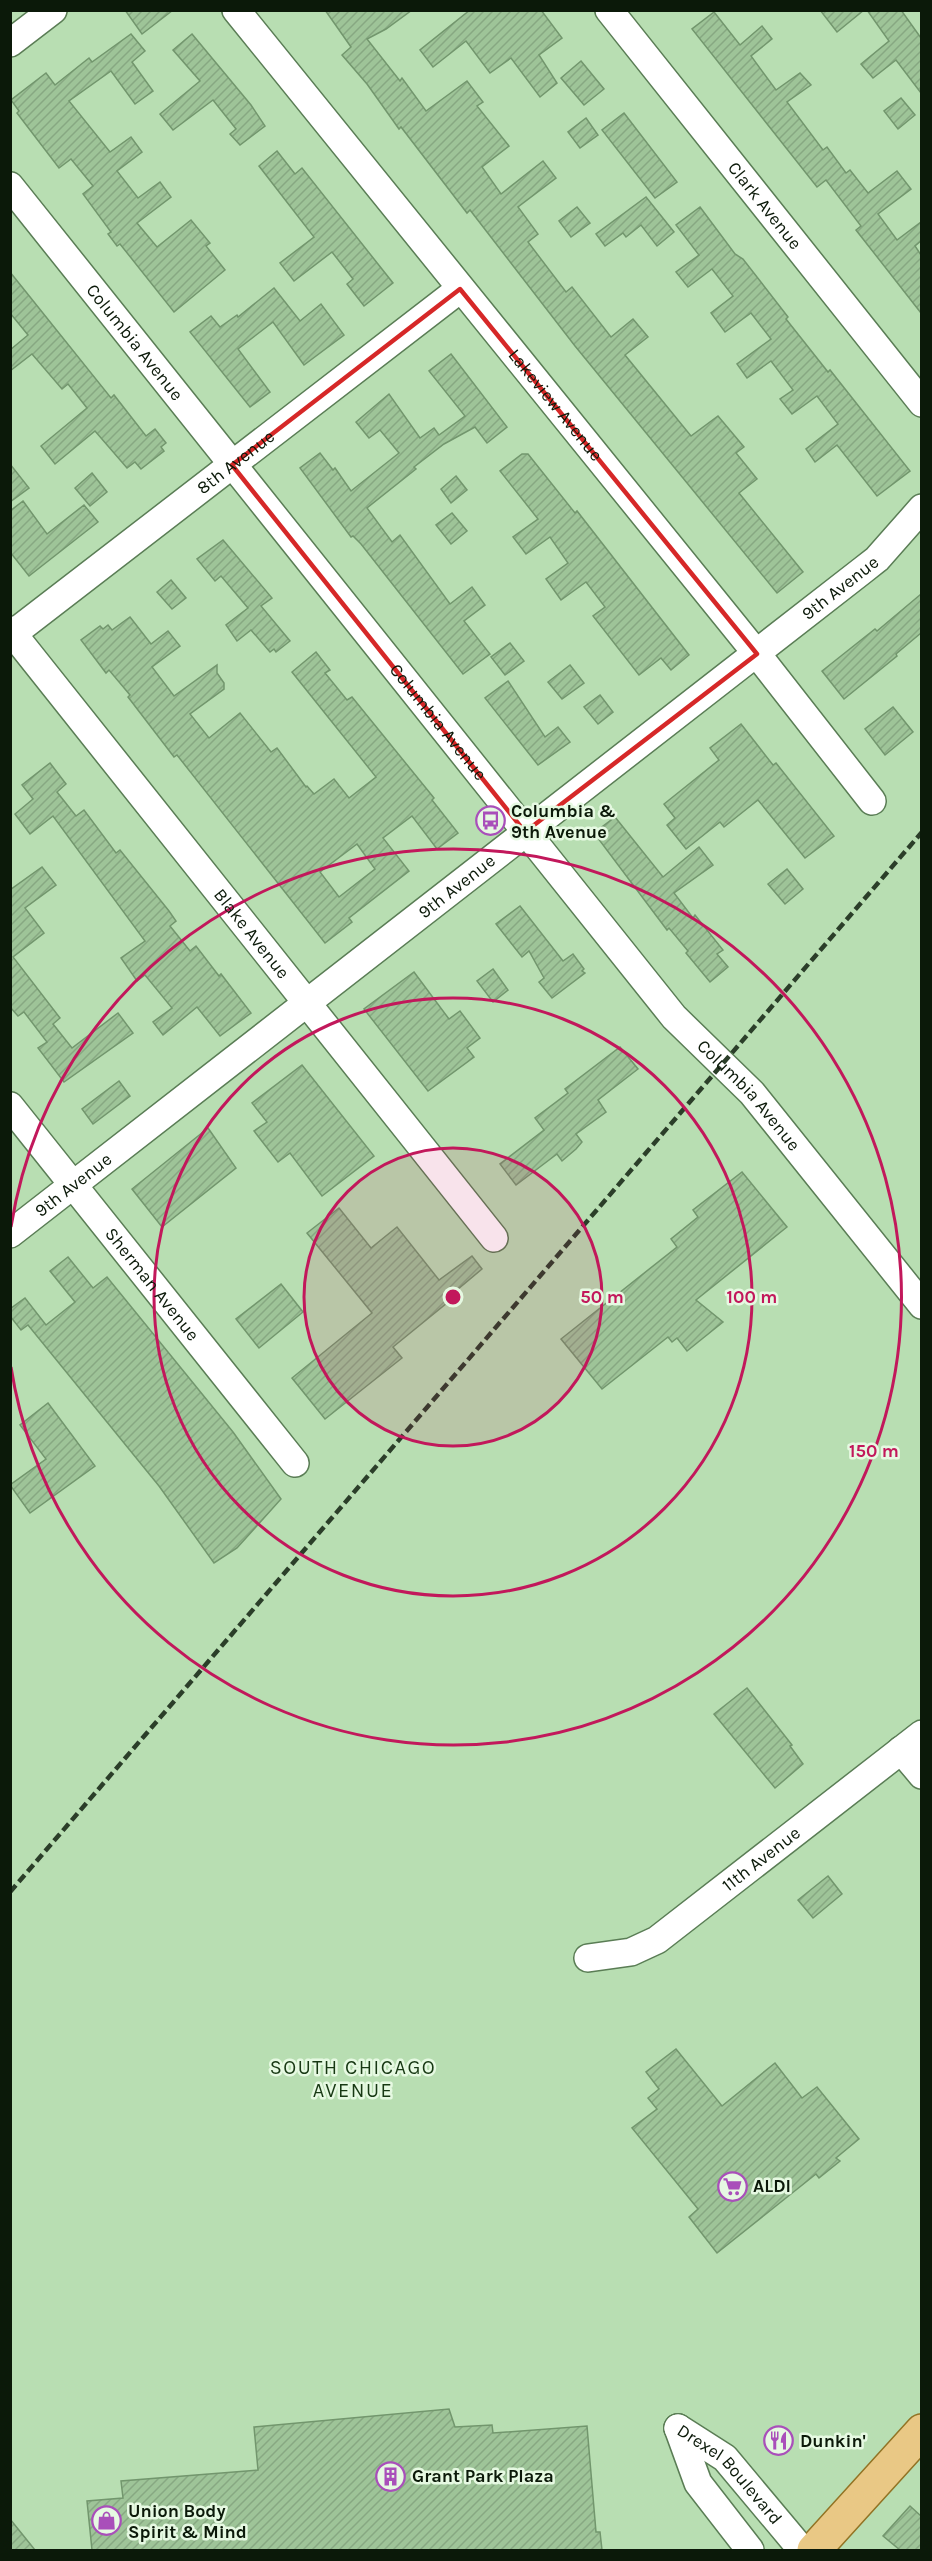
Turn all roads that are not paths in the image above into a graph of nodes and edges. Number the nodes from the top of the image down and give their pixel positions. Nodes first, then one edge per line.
1 (53, 10) edge
2 (236, 10) edge
3 (609, 10) edge
4 (10, 44) edge
5 (10, 186) edge
6 (460, 289) junction
7 (921, 403) edge
8 (232, 465) junction
9 (921, 508) edge
10 (11, 633) edge
11 (757, 654) junction
12 (872, 801) dead end
13 (525, 832) junction
14 (308, 1004) junction
15 (10, 1106) edge
16 (74, 1185) junction
17 (10, 1234) edge
18 (494, 1238) dead end
19 (921, 1305) edge
20 (295, 1463) dead end
21 (911, 1742) edge
22 (921, 1775) edge
23 (588, 1958) dead end
24 (921, 2431) edge
25 (750, 2550) edge
26 (802, 2550) edge
27 (814, 2550) edge

1 - 4 street
2 - 6 street, Lakeview Avenue
3 - 7 street, Clark Avenue
5 - 8 street, Columbia Avenue
6 - 8 street, 8th Avenue
6 - 11 street, Lakeview Avenue
8 - 10 street, 8th Avenue
8 - 13 street, Columbia Avenue
9 - 11 street, 9th Avenue
10 - 14 street, Blake Avenue
11 - 12 street, Lakeview Avenue
11 - 13 street, 9th Avenue
13 - 14 street, 9th Avenue
13 - 19 street, Columbia Avenue
14 - 16 street, 9th Avenue
14 - 18 street, Blake Avenue
15 - 16 street, Sherman Avenue
16 - 17 street, 9th Avenue
16 - 20 street, Sherman Avenue
21 - 22 street
21 - 23 street, 11th Avenue
24 - 27 main road
25 - 26 street, Drexel Boulevard

